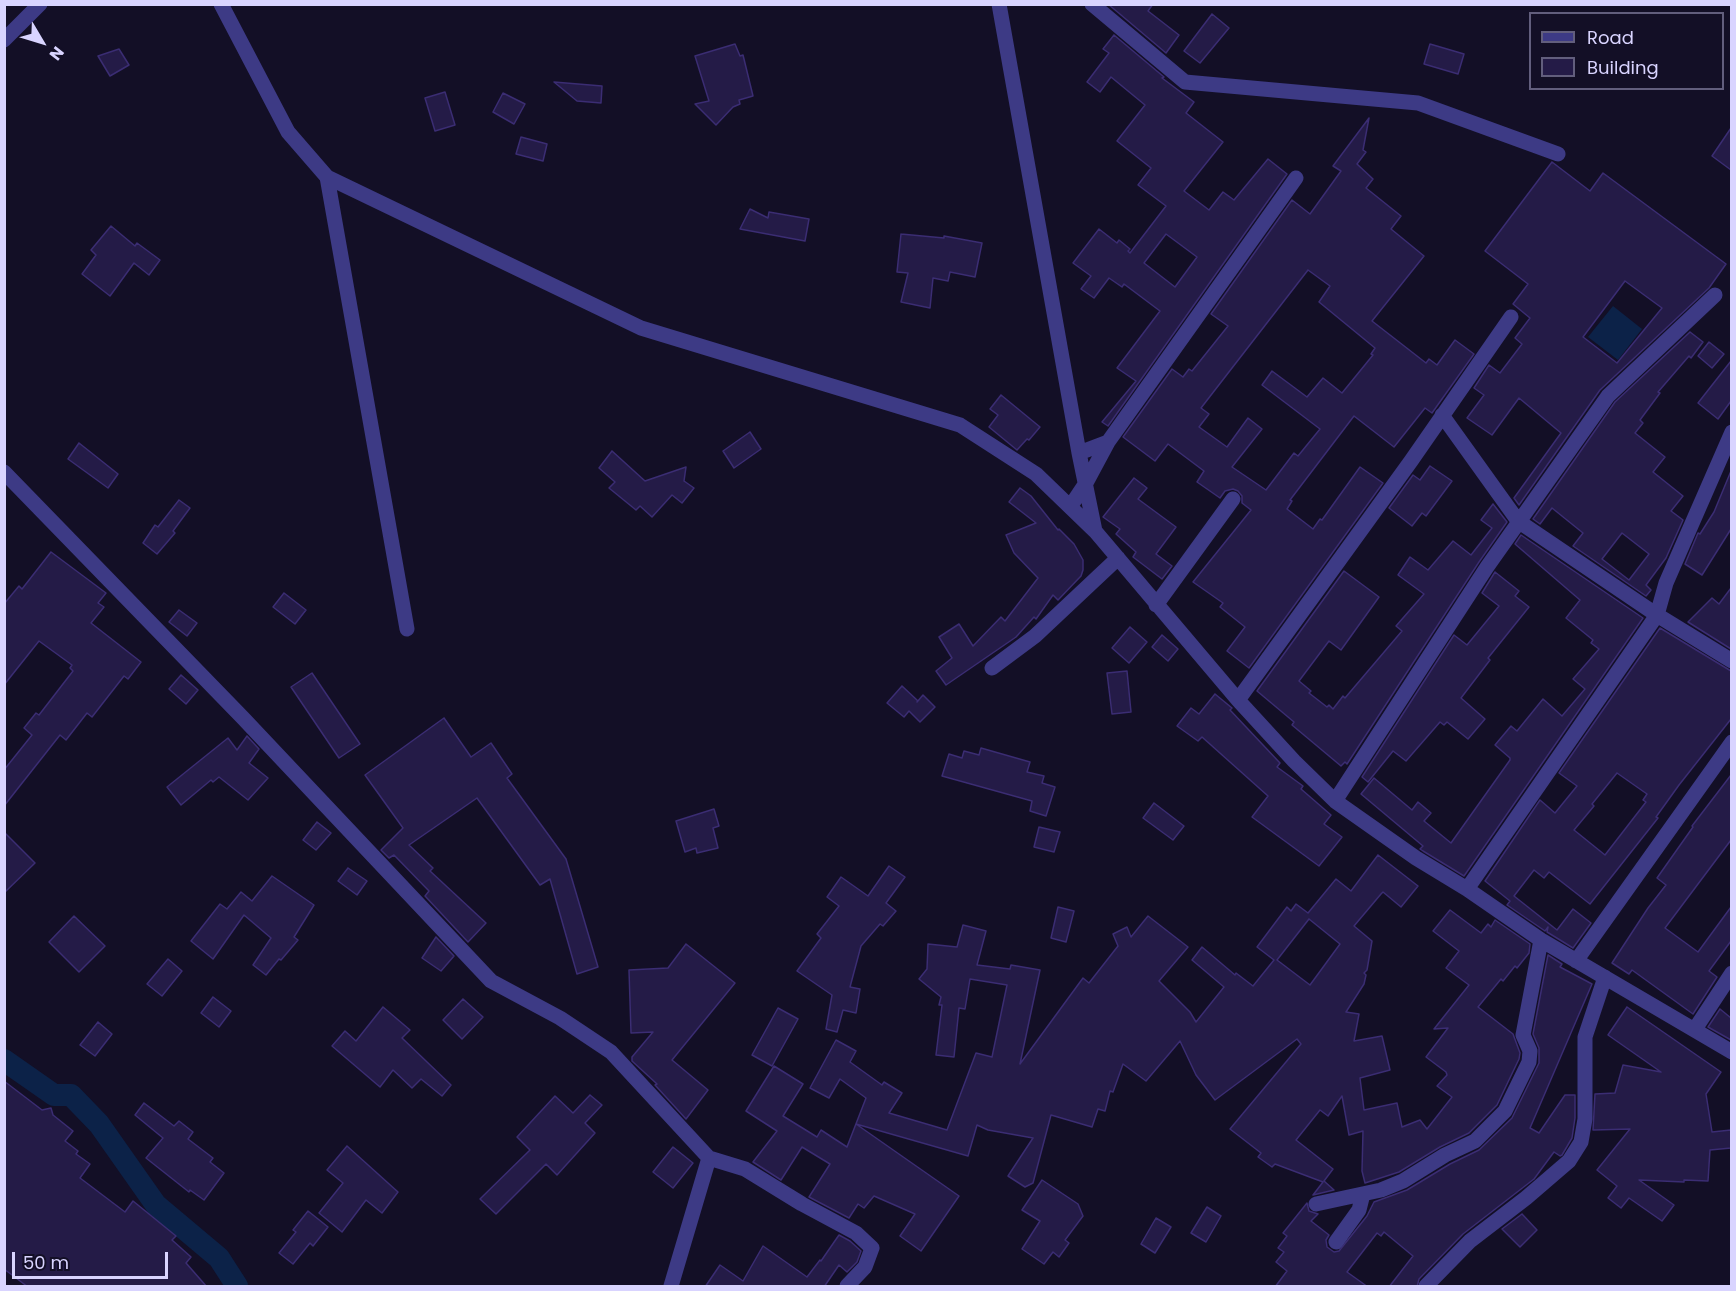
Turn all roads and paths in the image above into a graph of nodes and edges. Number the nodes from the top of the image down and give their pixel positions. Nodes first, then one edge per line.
1 (40, 4) edge
2 (221, 4) edge
3 (999, 4) edge
4 (1092, 4) edge
5 (4, 40) edge
6 (1558, 154) dead end
7 (327, 177) junction
8 (1296, 178) dead end
9 (1715, 295) dead end
10 (1510, 317) dead end
11 (1442, 416) junction
12 (1731, 432) edge
13 (1108, 442) junction
14 (1079, 453) junction
15 (4, 472) edge
16 (1086, 483) junction
17 (1233, 499) dead end
18 (1070, 507) junction
19 (1518, 521) junction
20 (1095, 531) junction
21 (1118, 558) junction
22 (1156, 605) junction
23 (1657, 615) junction
24 (407, 629) dead end
25 (1731, 661) edge
26 (992, 668) dead end
27 (1238, 700) junction
28 (1731, 742) edge
29 (1335, 801) junction
30 (1467, 889) junction
31 (1540, 940) junction
32 (1576, 961) junction
33 (1731, 973) edge
34 (1605, 977) junction
35 (1695, 1029) junction
36 (1731, 1052) edge
37 (710, 1158) junction
38 (1364, 1194) junction
39 (1316, 1204) dead end
40 (1336, 1242) dead end
41 (671, 1287) edge
42 (848, 1287) edge
43 (1426, 1287) edge

1 - 5 street
2 - 7 street
3 - 14 street
4 - 6 street
7 - 18 street
7 - 24 street
8 - 13 street
9 - 19 street
10 - 11 street
11 - 19 street
11 - 27 street
12 - 23 street
13 - 14 street
13 - 16 street
14 - 16 street
15 - 37 street
16 - 18 street
16 - 20 street
17 - 22 street
18 - 20 street
19 - 23 street
19 - 29 street
20 - 21 street
21 - 22 street
21 - 26 street
22 - 27 street
23 - 25 street
23 - 30 street
27 - 29 street
28 - 32 street
29 - 30 street
30 - 31 street
31 - 32 street
31 - 38 street
32 - 34 street
33 - 35 street
34 - 35 street
34 - 43 street
35 - 36 street
37 - 41 street
37 - 42 street
38 - 39 street
38 - 40 street

